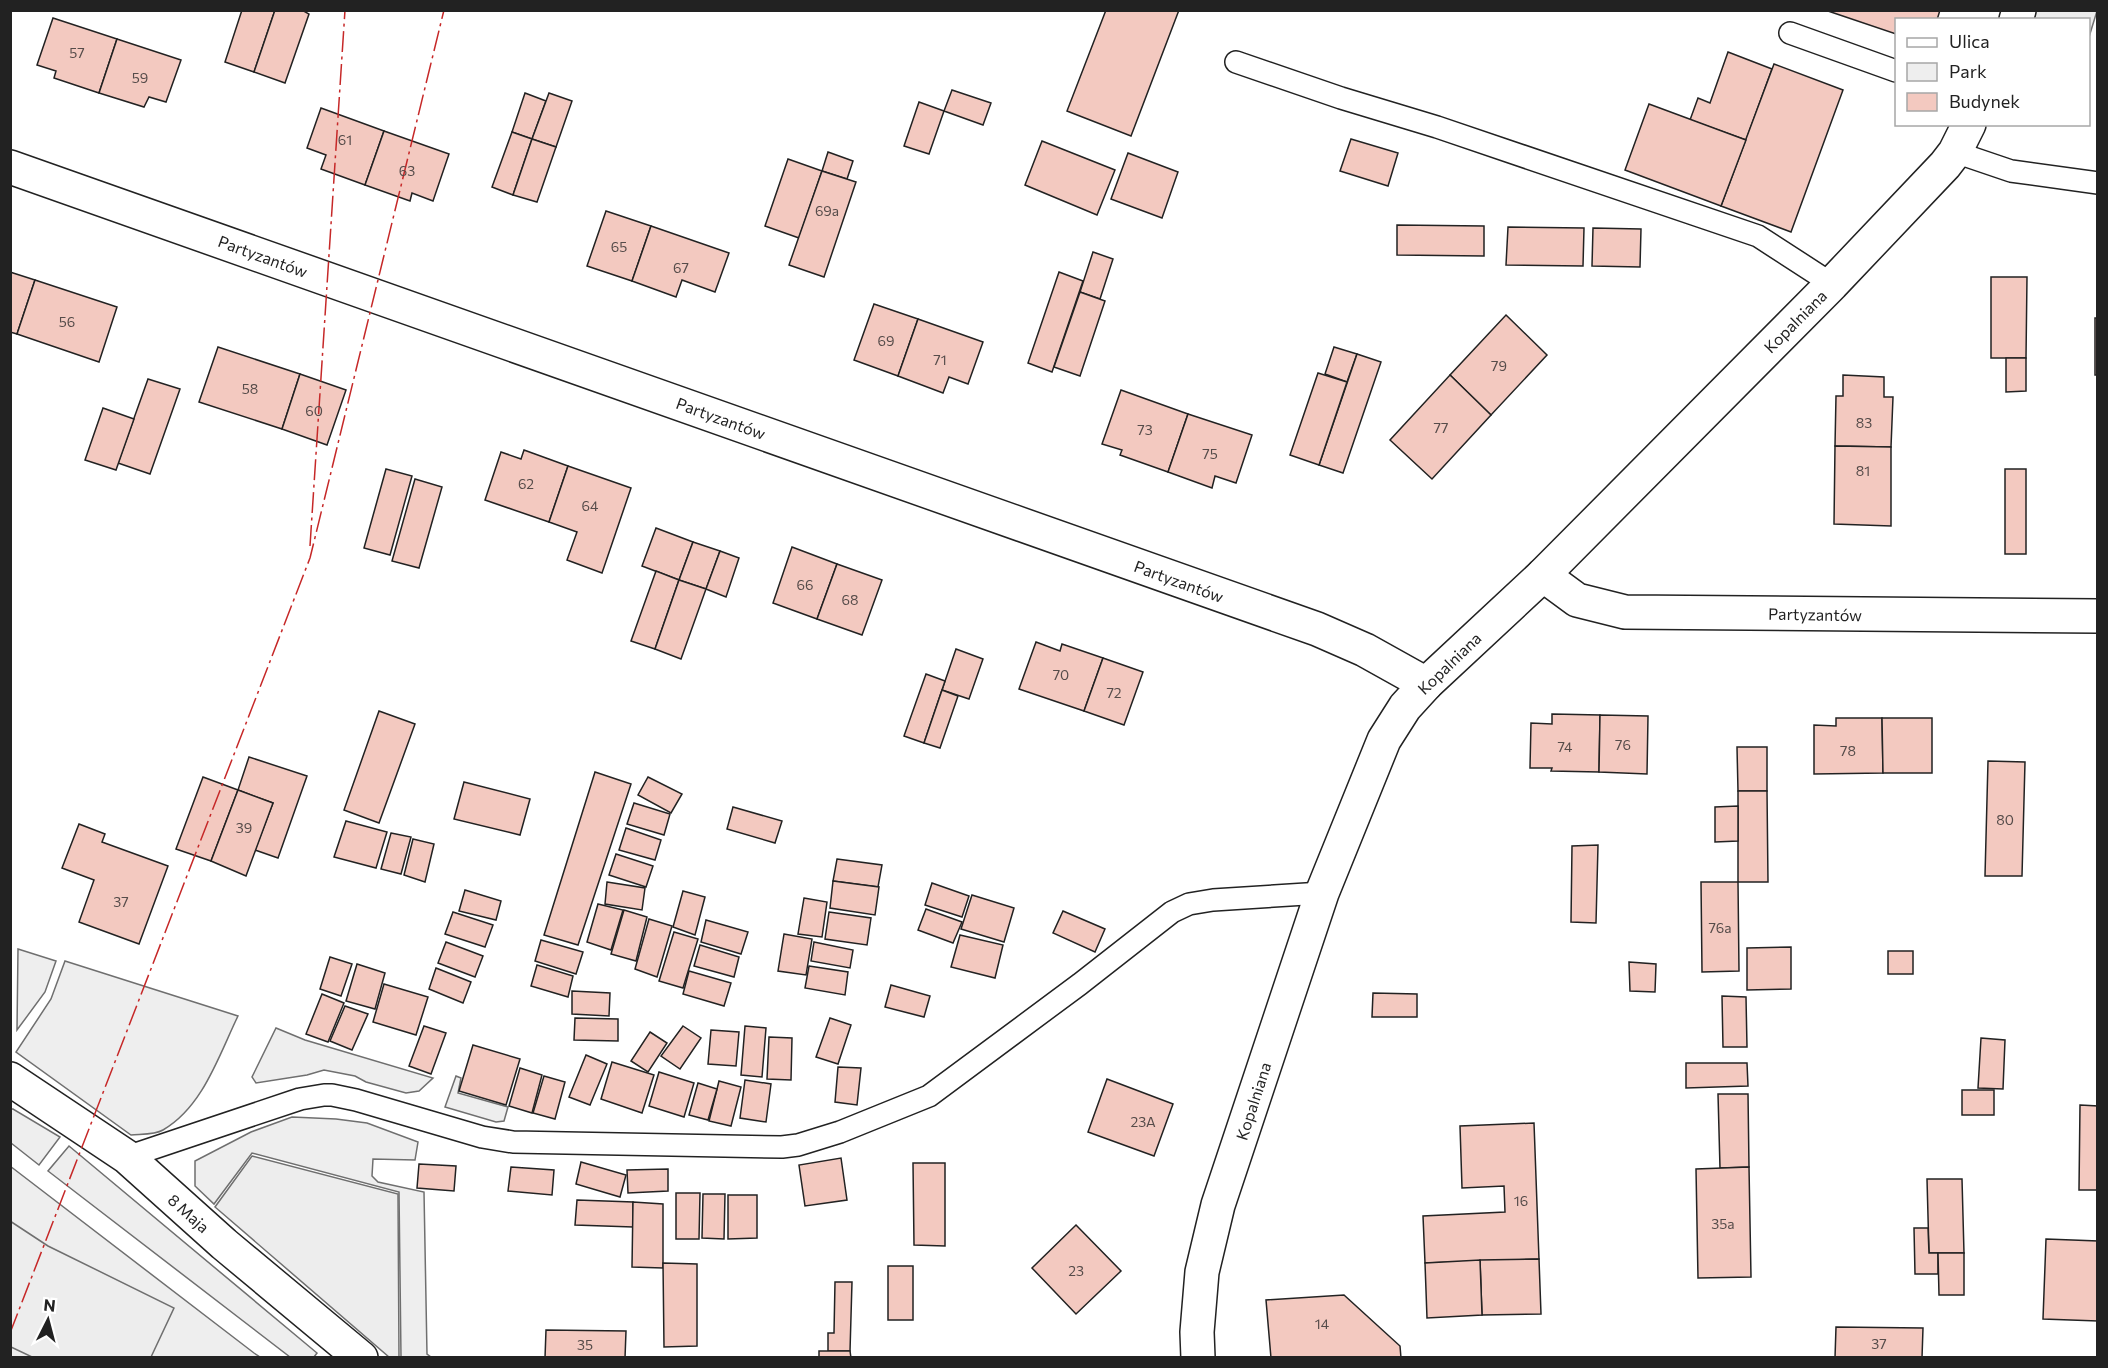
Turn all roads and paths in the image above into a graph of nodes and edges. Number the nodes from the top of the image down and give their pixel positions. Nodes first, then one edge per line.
1 (1790, 33) dead end
2 (1236, 62) dead end
3 (1895, 71) edge
4 (1962, 138) edge
5 (10, 167) edge
6 (2097, 183) edge
7 (1832, 284) junction
8 (1543, 575) junction
9 (2097, 616) edge
10 (1426, 684) junction
11 (1322, 893) junction
12 (10, 1079) edge
13 (127, 1157) junction
14 (361, 1358) edge
15 (1198, 1358) edge

1 - 3 lane
2 - 7 lane
4 - 6 lane
4 - 7 street, Kopalniana
5 - 10 street, Partyzantów
7 - 8 street, Kopalniana
8 - 9 street, Partyzantów
8 - 10 street, Kopalniana
10 - 11 street, Kopalniana
11 - 13 lane
11 - 15 street, Kopalniana
12 - 13 street, 8 Maja
13 - 14 street, 8 Maja

